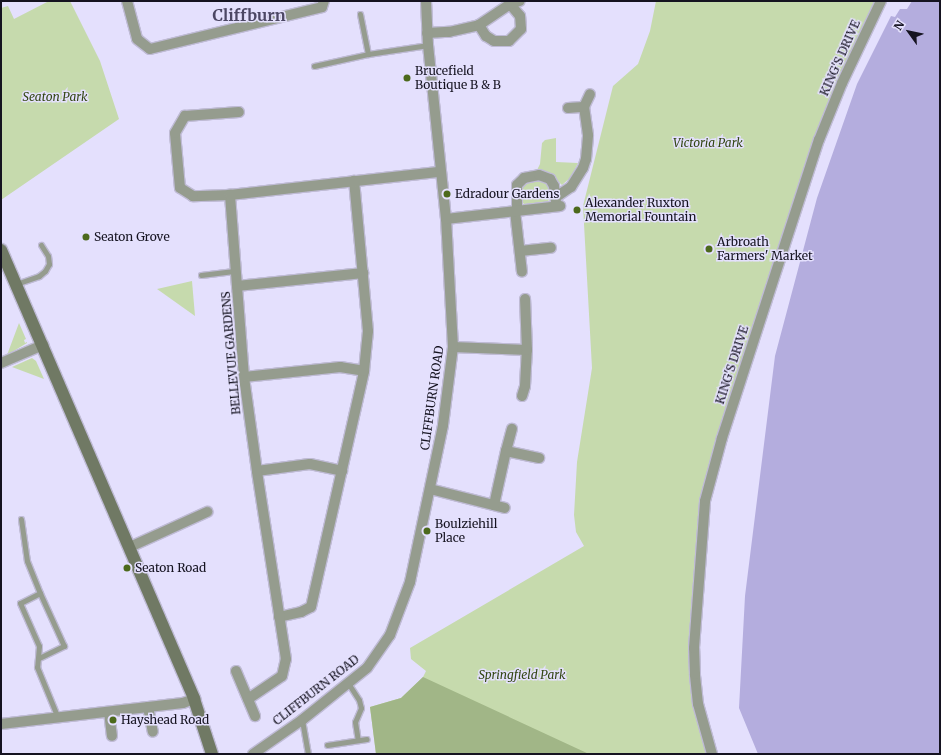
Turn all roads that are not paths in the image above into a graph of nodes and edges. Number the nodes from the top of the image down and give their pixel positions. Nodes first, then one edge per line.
1 (127, 1) edge
2 (324, 1) edge
3 (426, 1) edge
4 (520, 1) edge
5 (881, 1) edge
6 (510, 4) junction
7 (360, 14) dead end
8 (479, 25) junction
9 (427, 33) junction
10 (428, 45) junction
11 (368, 54) junction
12 (314, 66) dead end
13 (590, 94) dead end
14 (584, 107) junction
15 (568, 108) dead end
16 (239, 112) dead end
17 (440, 172) junction
18 (354, 181) junction
19 (230, 195) junction
20 (558, 203) junction
21 (516, 211) junction
22 (446, 219) junction
23 (41, 244) dead end
24 (551, 248) dead end
25 (520, 251) junction
26 (2, 252) edge
27 (236, 270) junction
28 (522, 272) dead end
29 (363, 273) junction
30 (201, 275) dead end
31 (16, 284) junction
32 (238, 286) junction
33 (526, 299) dead end
34 (42, 345) junction
35 (453, 347) junction
36 (527, 350) junction
37 (1, 363) edge
38 (364, 371) junction
39 (244, 377) junction
40 (522, 396) dead end
41 (512, 429) dead end
42 (506, 451) junction
43 (539, 458) dead end
44 (257, 471) junction
45 (342, 471) junction
46 (430, 489) junction
47 (494, 505) junction
48 (505, 508) dead end
49 (207, 512) dead end
50 (21, 519) dead end
51 (130, 547) junction
52 (40, 593) junction
53 (278, 617) junction
54 (38, 658) junction
55 (236, 671) dead end
56 (348, 683) junction
57 (194, 699) junction
58 (248, 699) junction
59 (148, 707) junction
60 (109, 712) junction
61 (255, 716) dead end
62 (58, 718) junction
63 (302, 720) junction
64 (1, 724) edge
65 (153, 732) dead end
66 (112, 736) dead end
67 (368, 739) dead end
68 (358, 740) junction
69 (327, 745) dead end
70 (212, 754) edge
71 (253, 754) edge
72 (308, 754) edge
73 (712, 754) edge

1 - 2 street
3 - 9 street, CLIFFBURN ROAD
4 - 6 street
5 - 73 street, KING'S DRIVE
6 - 8 street
6 - 8 street
7 - 11 lane
8 - 9 street
9 - 10 street, CLIFFBURN ROAD
10 - 11 lane
10 - 17 street, CLIFFBURN ROAD
11 - 12 lane
13 - 14 street
14 - 15 street
14 - 20 street
16 - 19 street
17 - 18 street
17 - 22 street, CLIFFBURN ROAD
18 - 19 street
18 - 29 street
19 - 27 street, BELLEVUE GARDENS
20 - 21 street
20 - 21 street
21 - 22 street
21 - 25 street
22 - 35 street, CLIFFBURN ROAD
23 - 31 lane
24 - 25 street
25 - 28 street
26 - 31 street
27 - 30 lane
27 - 32 street, BELLEVUE GARDENS
29 - 32 street
29 - 38 street
31 - 34 street
32 - 39 street, BELLEVUE GARDENS
33 - 36 street
34 - 37 street
34 - 51 street
35 - 36 street
35 - 46 street, CLIFFBURN ROAD
36 - 40 street
38 - 39 street
38 - 45 street
39 - 44 street, BELLEVUE GARDENS
41 - 42 street
42 - 43 street
42 - 47 street
44 - 45 street
44 - 53 street, BELLEVUE GARDENS
45 - 53 street
46 - 47 street
46 - 56 street, CLIFFBURN ROAD
47 - 48 street
49 - 51 street
50 - 52 lane
51 - 57 street
52 - 54 lane
52 - 54 lane
53 - 58 street, BELLEVUE GARDENS
54 - 62 lane
55 - 58 street
56 - 63 street, CLIFFBURN ROAD
56 - 68 lane
57 - 59 street
57 - 70 street
58 - 61 street
59 - 60 street
59 - 65 street
60 - 62 street
60 - 66 street
62 - 64 street
63 - 71 street, CLIFFBURN ROAD
63 - 72 lane
67 - 68 lane
68 - 69 lane

